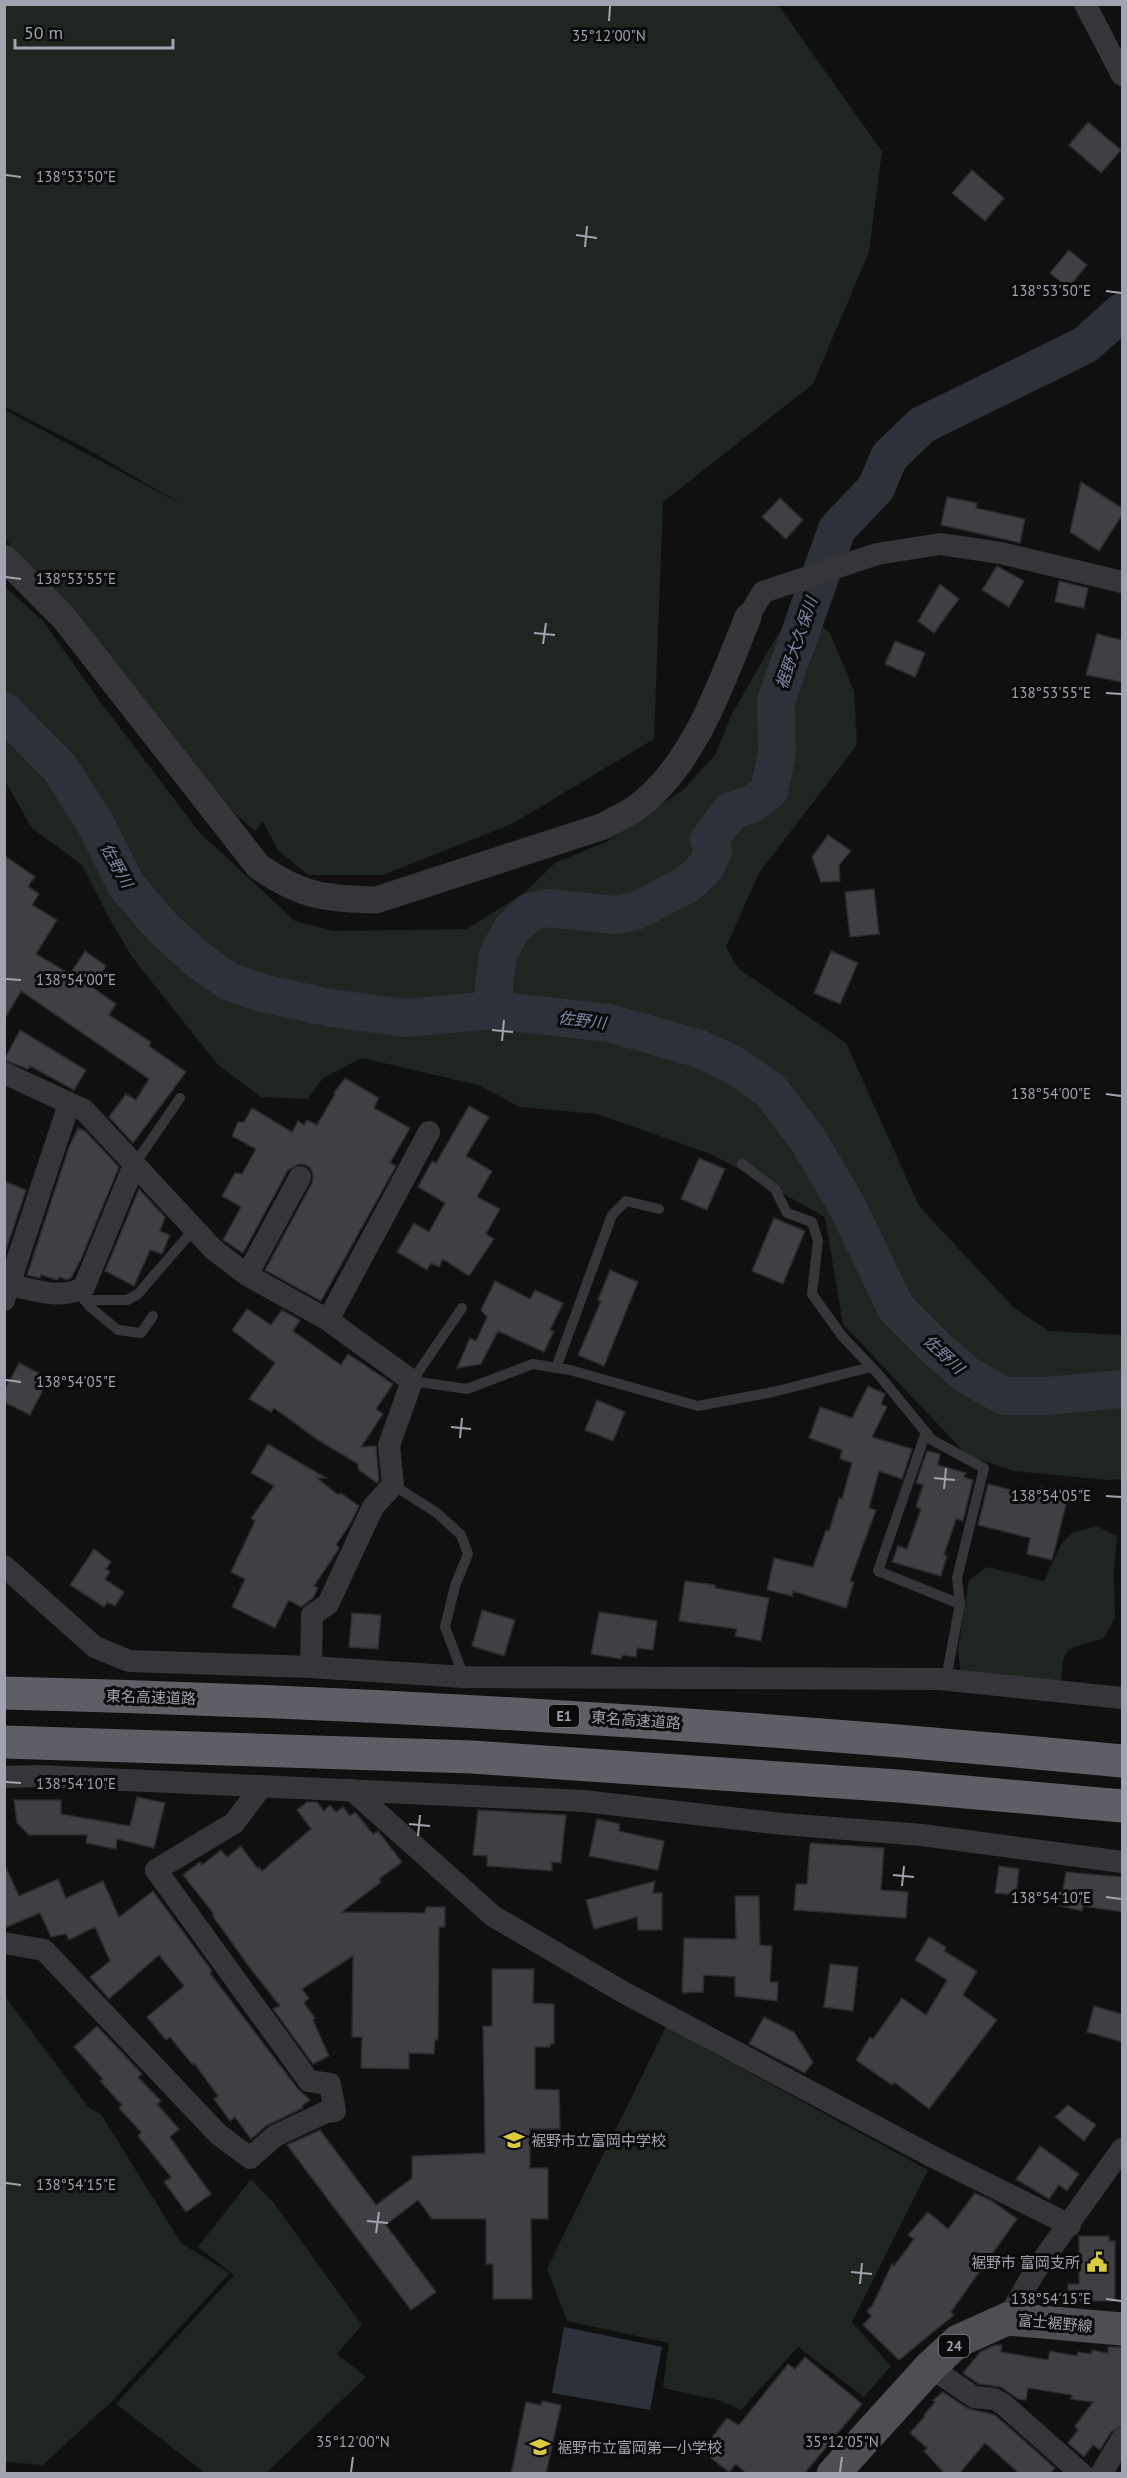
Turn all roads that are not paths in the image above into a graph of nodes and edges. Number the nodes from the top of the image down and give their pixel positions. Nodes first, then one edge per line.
1 (1085, 4) edge
2 (1122, 75) edge
3 (4, 558) edge
4 (1122, 582) edge
5 (748, 617) joint
6 (4, 1073) edge
7 (180, 1098) dead end
8 (69, 1104) junction
9 (429, 1132) dead end
10 (742, 1164) dead end
11 (134, 1165) junction
12 (300, 1178) dead end
13 (659, 1209) dead end
14 (194, 1229) junction
15 (13, 1240) edge
16 (247, 1275) junction
17 (7, 1292) edge
18 (81, 1296) junction
19 (462, 1308) dead end
20 (153, 1316) dead end
21 (328, 1320) junction
22 (871, 1367) junction
23 (556, 1368) junction
24 (412, 1381) junction
25 (926, 1432) junction
26 (393, 1485) junction
27 (4, 1566) edge
28 (960, 1604) junction
29 (311, 1667) junction
30 (464, 1677) junction
31 (946, 1679) junction
32 (4, 1693) edge
33 (1122, 1698) edge
34 (4, 1742) edge
35 (1122, 1761) edge
36 (4, 1777) edge
37 (262, 1786) junction
38 (352, 1790) junction
39 (1122, 1806) edge
40 (1122, 1862) edge
41 (4, 1942) edge
42 (1122, 2149) edge
43 (1070, 2225) junction
44 (1007, 2319) junction
45 (1122, 2330) edge
46 (930, 2367) junction
47 (1122, 2439) edge
48 (832, 2474) edge
49 (1082, 2474) edge
50 (1101, 2474) edge

1 - 2 street
3 - 5 street
4 - 5 street
6 - 8 street
7 - 11 lane
8 - 11 street
8 - 15 street
9 - 21 street
10 - 22 lane
11 - 14 street
11 - 18 street
12 - 16 street
13 - 23 lane
14 - 16 street
14 - 18 lane
15 - 17 street
16 - 21 street
17 - 18 street
18 - 20 lane
19 - 24 lane
21 - 24 street
22 - 23 lane
22 - 25 lane
23 - 24 lane
24 - 26 street
25 - 28 lane
25 - 28 lane
26 - 29 street
26 - 30 lane
27 - 29 street
28 - 31 lane
29 - 30 street
30 - 31 street
31 - 33 street
32 - 35 highway, 東名高速道路 / E1
34 - 39 highway
36 - 37 street
37 - 38 street
37 - 41 street
38 - 40 street
38 - 43 street
42 - 43 street
43 - 44 street
44 - 45 main road, 富士裾野線 / 24
44 - 46 main road, 富士裾野線 / 24
46 - 48 main road, 富士裾野線 / 24
46 - 49 street
47 - 50 street

